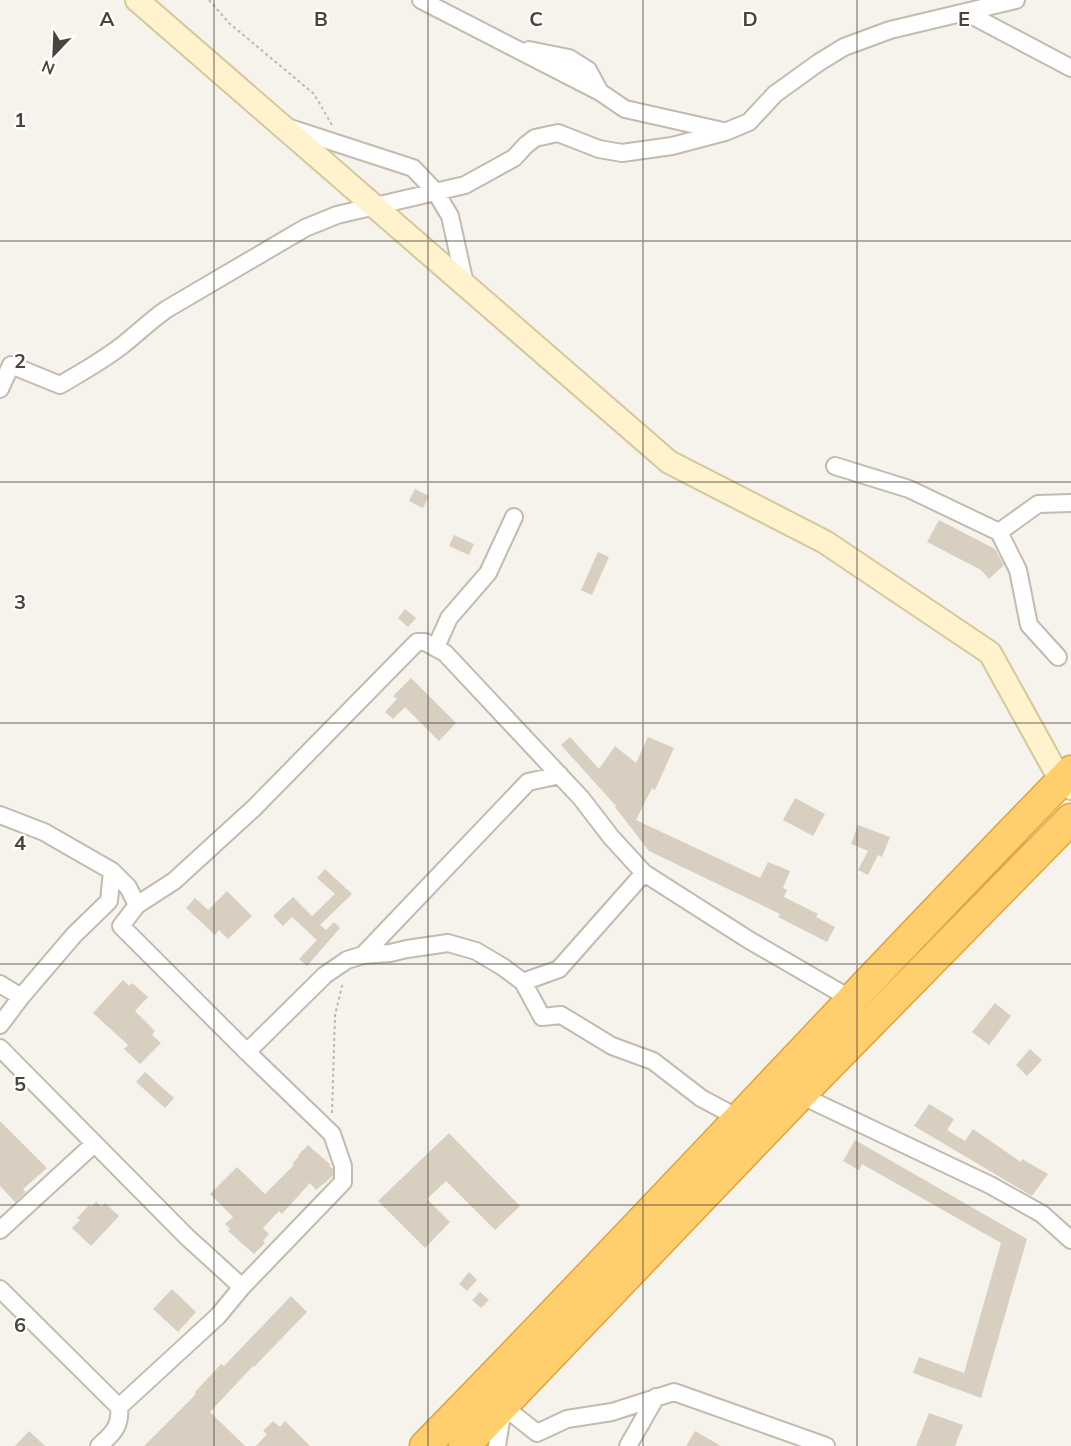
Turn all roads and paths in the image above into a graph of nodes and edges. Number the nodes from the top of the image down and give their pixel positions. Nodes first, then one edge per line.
1 (137, 0) edge
2 (208, 0) edge
3 (421, 0) edge
4 (1016, 0) edge
5 (967, 13) junction
6 (1071, 68) edge
7 (280, 124) junction
8 (725, 132) junction
9 (344, 145) junction
10 (435, 191) junction
11 (375, 207) junction
12 (465, 284) junction
13 (0, 389) edge
14 (835, 466) dead end
15 (1071, 503) edge
16 (514, 517) dead end
17 (999, 532) junction
18 (436, 647) junction
19 (1058, 657) dead end
20 (560, 775) junction
21 (1068, 780) edge
22 (0, 815) edge
23 (1071, 819) edge
24 (112, 871) junction
25 (644, 873) junction
26 (137, 905) junction
27 (356, 957) junction
28 (523, 982) junction
29 (0, 984) edge
30 (21, 997) junction
31 (851, 999) junction
32 (0, 1025) edge
33 (0, 1048) edge
34 (247, 1052) junction
35 (800, 1095) junction
36 (740, 1119) junction
37 (332, 1134) junction
38 (94, 1144) junction
39 (0, 1230) edge
40 (1071, 1240) edge
41 (242, 1287) junction
42 (0, 1289) edge
43 (656, 1397) junction
44 (503, 1406) junction
45 (119, 1407) junction
46 (99, 1446) edge
47 (424, 1446) edge
48 (464, 1446) edge
49 (497, 1446) edge
50 (628, 1446) edge
51 (826, 1446) edge

1 - 7 main road
2 - 9 path
3 - 8 street
4 - 5 street
5 - 6 street
5 - 8 street
7 - 9 street
7 - 11 main road
8 - 10 street
9 - 10 street
10 - 11 street
10 - 12 street
11 - 12 main road
11 - 13 street
12 - 21 main road
14 - 17 street
15 - 17 street
16 - 18 street
17 - 19 street
18 - 20 street
18 - 26 street
20 - 25 street
20 - 27 street
21 - 31 highway
22 - 24 street
23 - 35 highway
24 - 26 street
24 - 30 street
25 - 28 street
25 - 31 street
26 - 34 street
27 - 28 street
27 - 34 street
27 - 37 path
28 - 36 street
29 - 30 street
30 - 32 street
31 - 36 highway
33 - 38 street
34 - 37 street
35 - 40 street
35 - 44 highway
36 - 47 highway
37 - 41 street
38 - 39 street
38 - 41 street
41 - 45 street
42 - 45 street
43 - 44 street
43 - 50 street
43 - 51 street
44 - 48 highway
44 - 49 street
45 - 46 street

